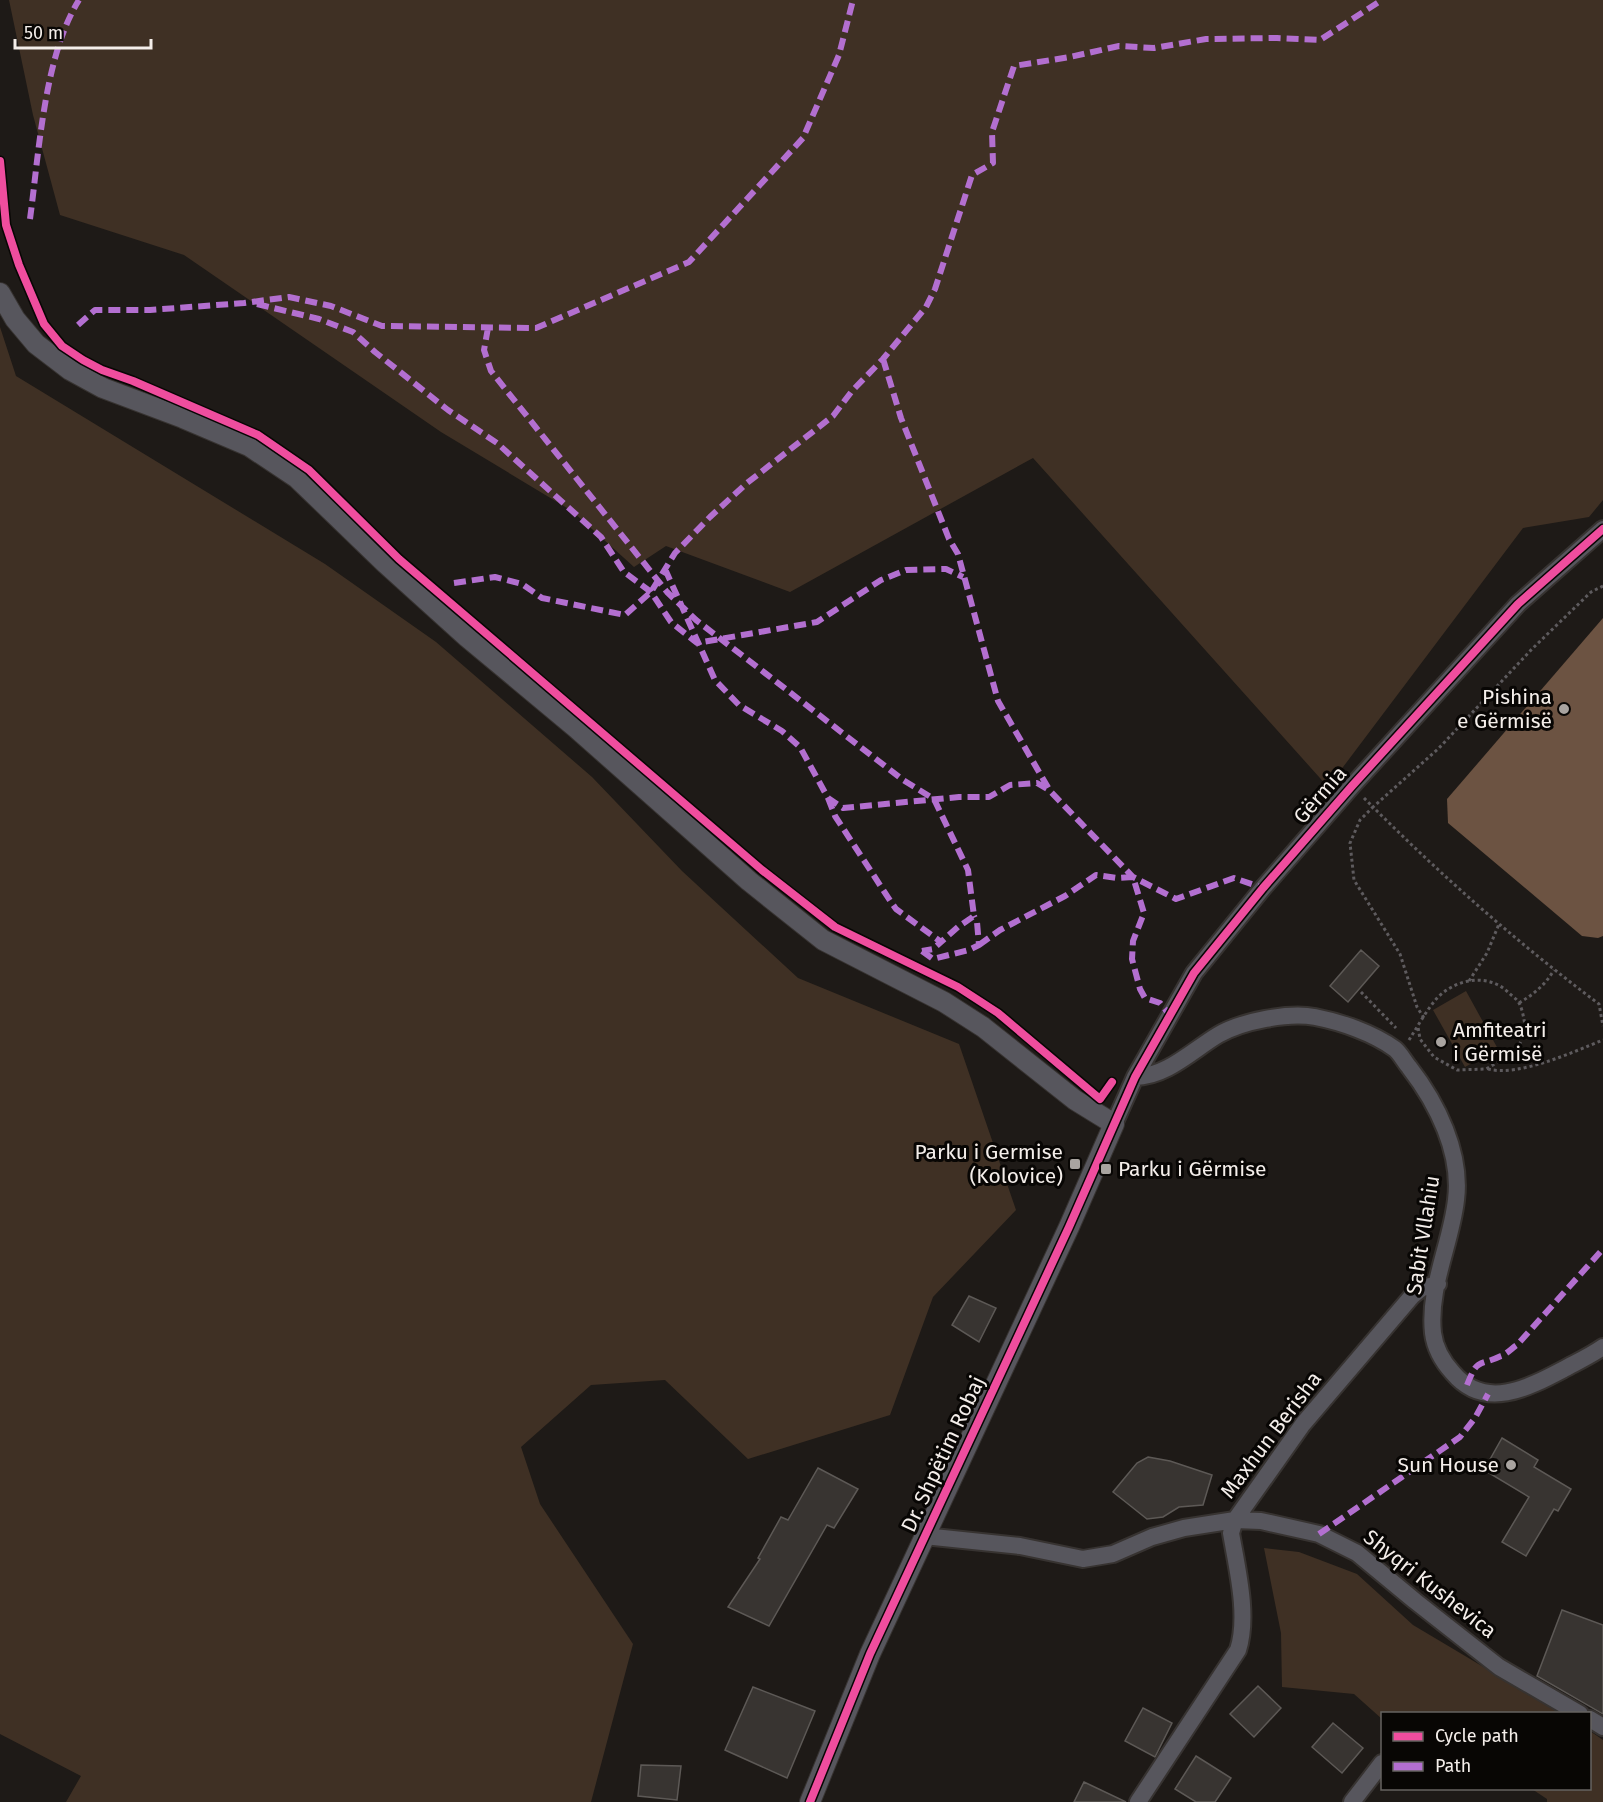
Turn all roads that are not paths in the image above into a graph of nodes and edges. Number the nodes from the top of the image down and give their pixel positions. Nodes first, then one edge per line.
1 (0, 294) edge
2 (7, 321) edge
3 (1603, 529) edge
4 (1135, 1077) junction
5 (1114, 1124) junction
6 (1437, 1284) junction
7 (1603, 1347) edge
8 (1235, 1520) junction
9 (924, 1536) junction
10 (1578, 1712) edge
11 (1381, 1766) edge
12 (810, 1802) edge
13 (1138, 1802) edge
14 (1352, 1802) edge

1 - 2 street
2 - 5 street
3 - 4 street, Gërmia
4 - 5 street, Gërmia
4 - 6 street, Sabit Vllahiu
5 - 9 street, Dr. Shpëtim Robaj
6 - 7 street, Sabit Vllahiu
6 - 8 street, Maxhun Berisha
8 - 9 street, Shyqri Kushevica
8 - 10 street, Shyqri Kushevica
8 - 13 street, Maxhun Berisha
9 - 12 street, Dr. Shpëtim Robaj
11 - 14 street

